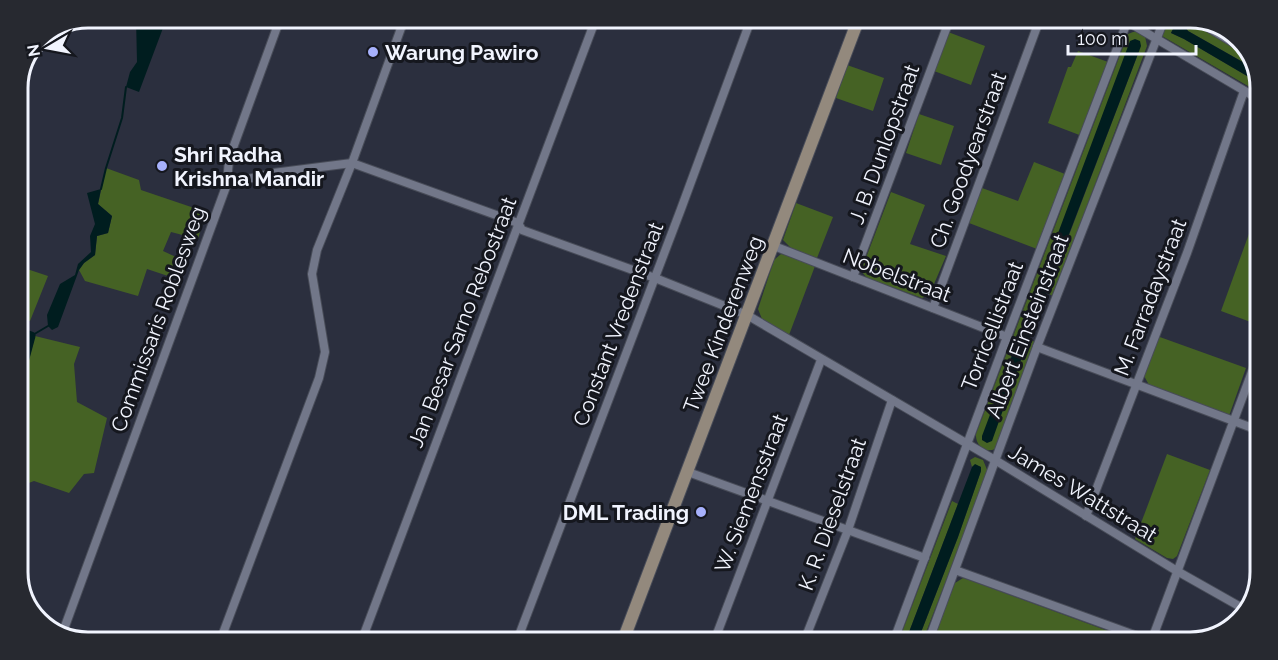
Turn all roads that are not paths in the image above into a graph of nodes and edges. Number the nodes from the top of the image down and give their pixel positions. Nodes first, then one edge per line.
1 (277, 28) edge
2 (401, 28) edge
3 (592, 28) edge
4 (748, 28) edge
5 (855, 28) edge
6 (947, 28) edge
7 (1037, 28) edge
8 (1125, 28) edge
9 (1138, 28) edge
10 (1161, 28) edge
11 (1156, 39) junction
12 (1244, 91) junction
13 (1249, 94) edge
14 (352, 163) junction
15 (227, 184) junction
16 (518, 223) junction
17 (774, 246) junction
18 (655, 278) junction
19 (854, 278) junction
20 (933, 308) junction
21 (747, 315) junction
22 (1007, 337) junction
23 (1037, 347) junction
24 (821, 360) junction
25 (1250, 378) edge
26 (1135, 385) junction
27 (892, 400) junction
28 (1233, 420) junction
29 (1250, 427) edge
30 (967, 445) junction
31 (995, 460) junction
32 (688, 472) junction
33 (769, 500) junction
34 (1086, 516) junction
35 (848, 530) junction
36 (925, 558) junction
37 (955, 570) junction
38 (1177, 571) junction
39 (1238, 606) edge
40 (65, 626) edge
41 (224, 632) edge
42 (365, 632) edge
43 (520, 632) edge
44 (626, 632) edge
45 (718, 632) edge
46 (808, 632) edge
47 (897, 632) edge
48 (932, 632) edge
49 (1124, 632) edge
50 (1155, 632) edge

1 - 15 street, Commissaris Roblesweg
2 - 14 street
3 - 16 street, Jan Besar Sarno Rebostraat
4 - 18 street, Constant Vredenstraat
5 - 17 street, Twee Kinderenweg
6 - 19 street, J. B. Dunlopstraat
7 - 20 street, Ch. Goodyearstraat
8 - 22 street, Torricellistraat
9 - 11 street
10 - 11 street, Albert Einsteinstraat
11 - 12 street
11 - 23 street, Albert Einsteinstraat
12 - 13 street
12 - 26 street, M. Farradaystraat
14 - 15 street
14 - 16 street, James Wattstraat
14 - 41 street
15 - 40 street, Commissaris Roblesweg
16 - 18 street, James Wattstraat
16 - 42 street, Jan Besar Sarno Rebostraat
17 - 19 street, Nobelstraat
17 - 21 street, Twee Kinderenweg
18 - 21 street, James Wattstraat
18 - 43 street, Constant Vredenstraat
19 - 20 street, Nobelstraat
20 - 22 street, Nobelstraat
21 - 24 street, James Wattstraat
21 - 32 street, Twee Kinderenweg
22 - 30 street, Torricellistraat
23 - 26 street
23 - 31 street, Albert Einsteinstraat
24 - 27 street, James Wattstraat
24 - 33 street, W. Siemensstraat
25 - 28 street
26 - 28 street
26 - 34 street, M. Farradaystraat
27 - 30 street, James Wattstraat
27 - 35 street, K. R. Dieselstraat
28 - 29 street
28 - 38 street
30 - 31 street, James Wattstraat
30 - 36 street, Torricellistraat
31 - 34 street, James Wattstraat
31 - 37 street, Albert Einsteinstraat
32 - 33 street
32 - 44 street, Twee Kinderenweg
33 - 35 street
33 - 45 street, W. Siemensstraat
34 - 38 street, James Wattstraat
35 - 36 street
35 - 46 street, K. R. Dieselstraat
36 - 47 street, Torricellistraat
37 - 48 street, Albert Einsteinstraat
37 - 49 street
38 - 39 street, James Wattstraat
38 - 50 street

